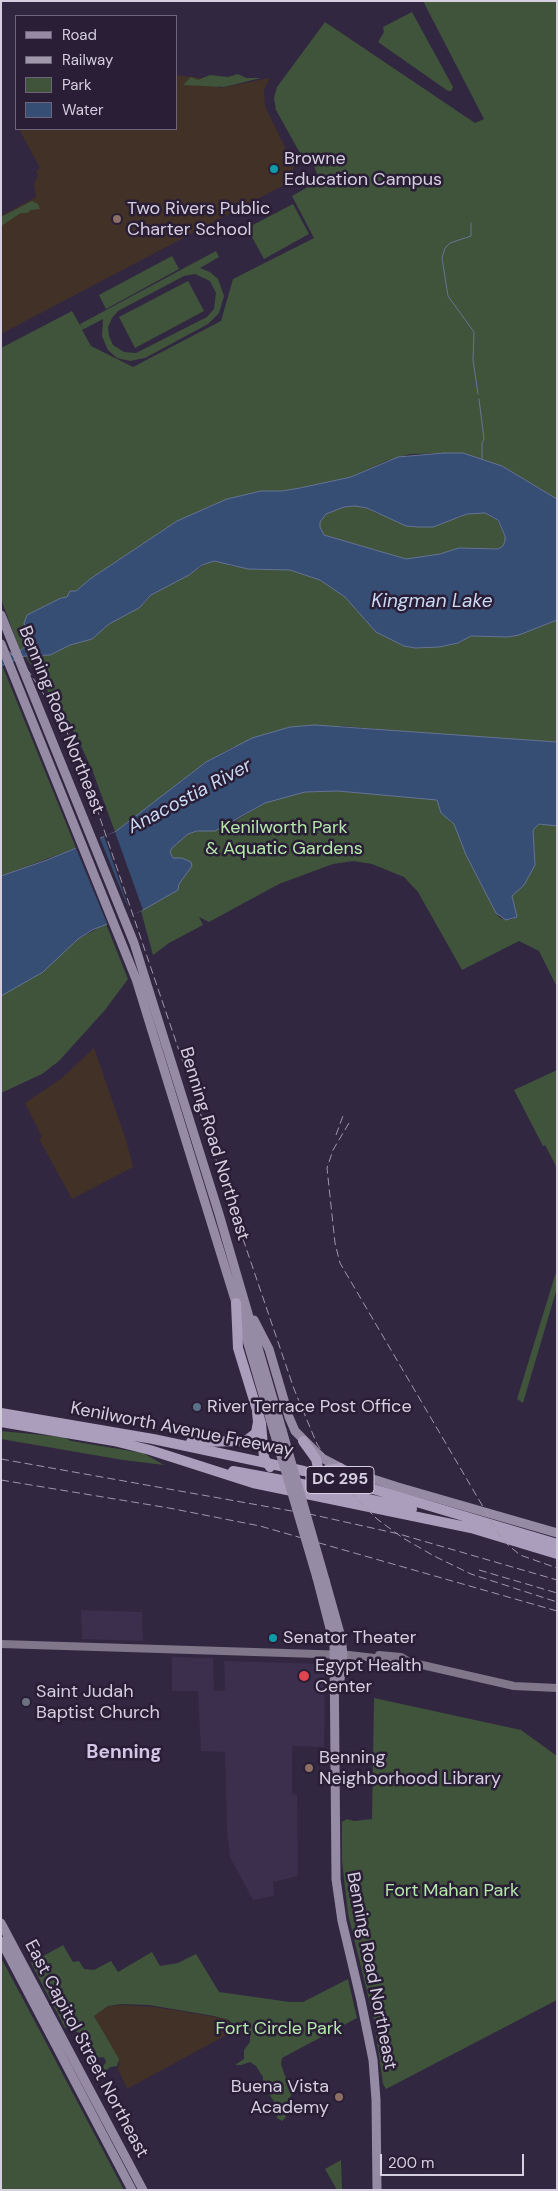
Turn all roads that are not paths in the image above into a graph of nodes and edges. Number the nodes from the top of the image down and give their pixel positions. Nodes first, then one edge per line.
1 (1, 615) edge
2 (2, 647) edge
3 (239, 1299) junction
4 (1, 1405) edge
5 (257, 1412) junction
6 (1, 1413) edge
7 (44, 1419) junction
8 (1, 1422) edge
9 (119, 1433) junction
10 (303, 1441) junction
11 (186, 1461) junction
12 (340, 1468) junction
13 (322, 1469) junction
14 (317, 1479) junction
15 (296, 1483) junction
16 (328, 1490) junction
17 (471, 1528) junction
18 (557, 1533) edge
19 (557, 1543) edge
20 (557, 1554) edge
21 (1, 1644) edge
22 (339, 1655) junction
23 (557, 1688) edge
24 (1, 1923) edge
25 (1, 1941) edge
26 (132, 2190) edge
27 (143, 2190) edge
28 (377, 2190) edge

1 - 3 main road, Benning Road Northeast
2 - 3 main road, Benning Road Northeast
3 - 5 highway
3 - 10 main road
3 - 22 main road, Benning Road Northeast, bridge
4 - 7 highway
5 - 9 highway
5 - 15 highway
6 - 7 highway, Kenilworth Avenue Freeway / DC 295
7 - 9 highway, Kenilworth Avenue Freeway / DC 295
8 - 11 highway, Kenilworth Avenue Freeway / DC 295
9 - 19 highway, Kenilworth Avenue Freeway / DC 295
10 - 12 main road
10 - 13 highway
11 - 15 highway
11 - 17 highway, Kenilworth Avenue Freeway / DC 295
12 - 13 highway
12 - 18 main road
13 - 14 highway, bridge
14 - 15 highway
14 - 16 highway
15 - 16 highway
16 - 17 highway
17 - 20 highway, Kenilworth Avenue Freeway / DC 295
21 - 22 main road
22 - 23 main road
22 - 28 main road, Benning Road Northeast
24 - 27 main road, East Capitol Street Northeast
25 - 26 main road

